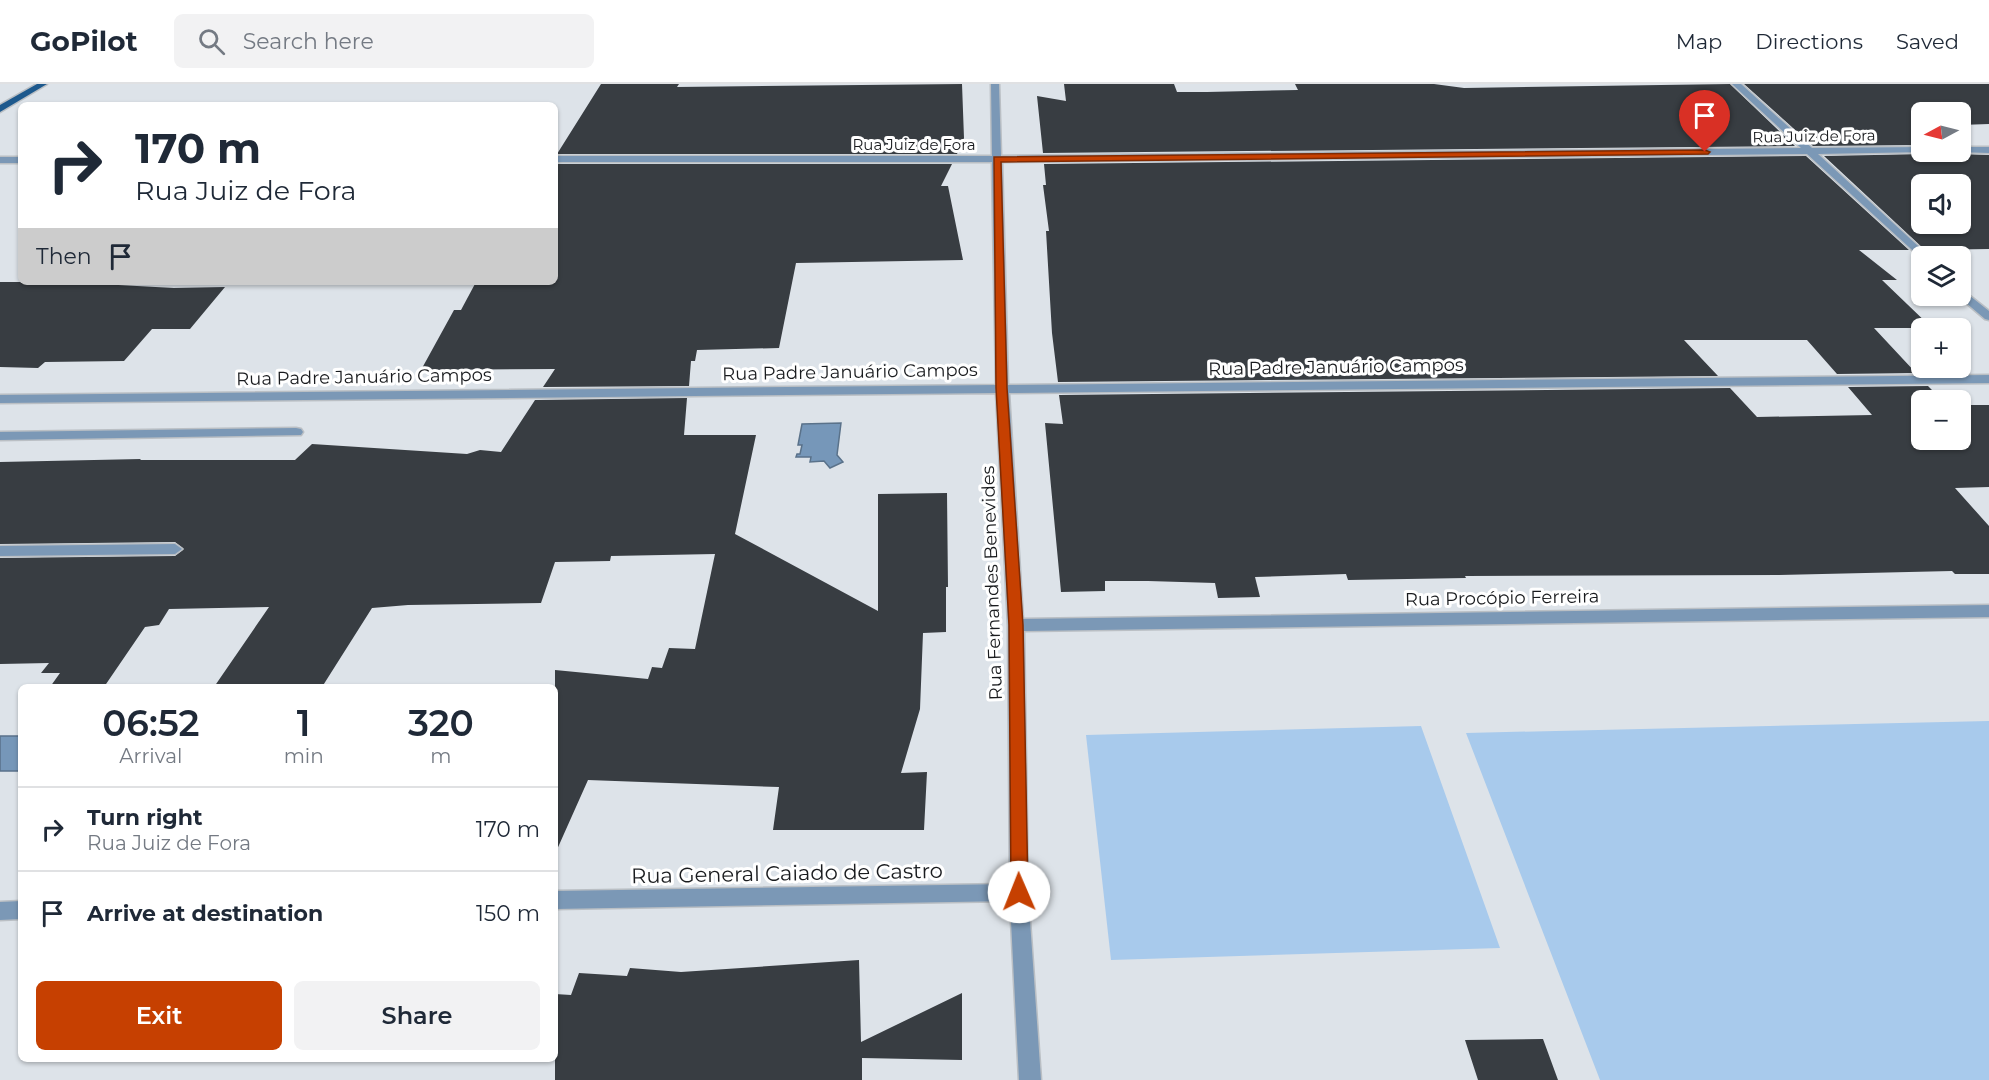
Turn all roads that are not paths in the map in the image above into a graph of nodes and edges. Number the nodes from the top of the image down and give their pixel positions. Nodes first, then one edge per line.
1 (43, 84) edge
2 (995, 84) edge
3 (1736, 84) edge
4 (0, 109) edge
5 (1911, 150) edge
6 (1971, 150) edge
7 (1989, 150) edge
8 (1812, 152) junction
9 (558, 159) edge
10 (997, 159) junction
11 (0, 160) edge
12 (18, 160) edge
13 (1913, 246) edge
14 (1971, 301) edge
15 (1989, 317) edge
16 (1989, 379) edge
17 (1002, 388) junction
18 (0, 399) edge
19 (296, 432) dead end
20 (0, 436) edge
21 (175, 549) dead end
22 (0, 551) edge
23 (1989, 610) edge
24 (1016, 625) junction
25 (1019, 892) junction
26 (558, 900) edge
27 (18, 910) edge
28 (0, 911) edge
29 (1030, 1080) edge

1 - 4 main road
2 - 10 street, Rua Fernandes Benevides
3 - 8 street
5 - 8 street, Rua Juiz de Fora
6 - 7 street
8 - 10 street, Rua Juiz de Fora
8 - 13 street
9 - 10 street, Rua Juiz de Fora
10 - 17 street, Rua Fernandes Benevides
11 - 12 street
14 - 15 street
16 - 17 street, Rua Padre Januário Campos
17 - 18 street, Rua Padre Januário Campos
17 - 24 street, Rua Fernandes Benevides
19 - 20 street
21 - 22 street
23 - 24 street, Rua Procópio Ferreira
24 - 25 street, Rua Fernandes Benevides
25 - 26 street, Rua General Caiado de Castro
25 - 29 street, Rua Fernandes Benevides
27 - 28 street

